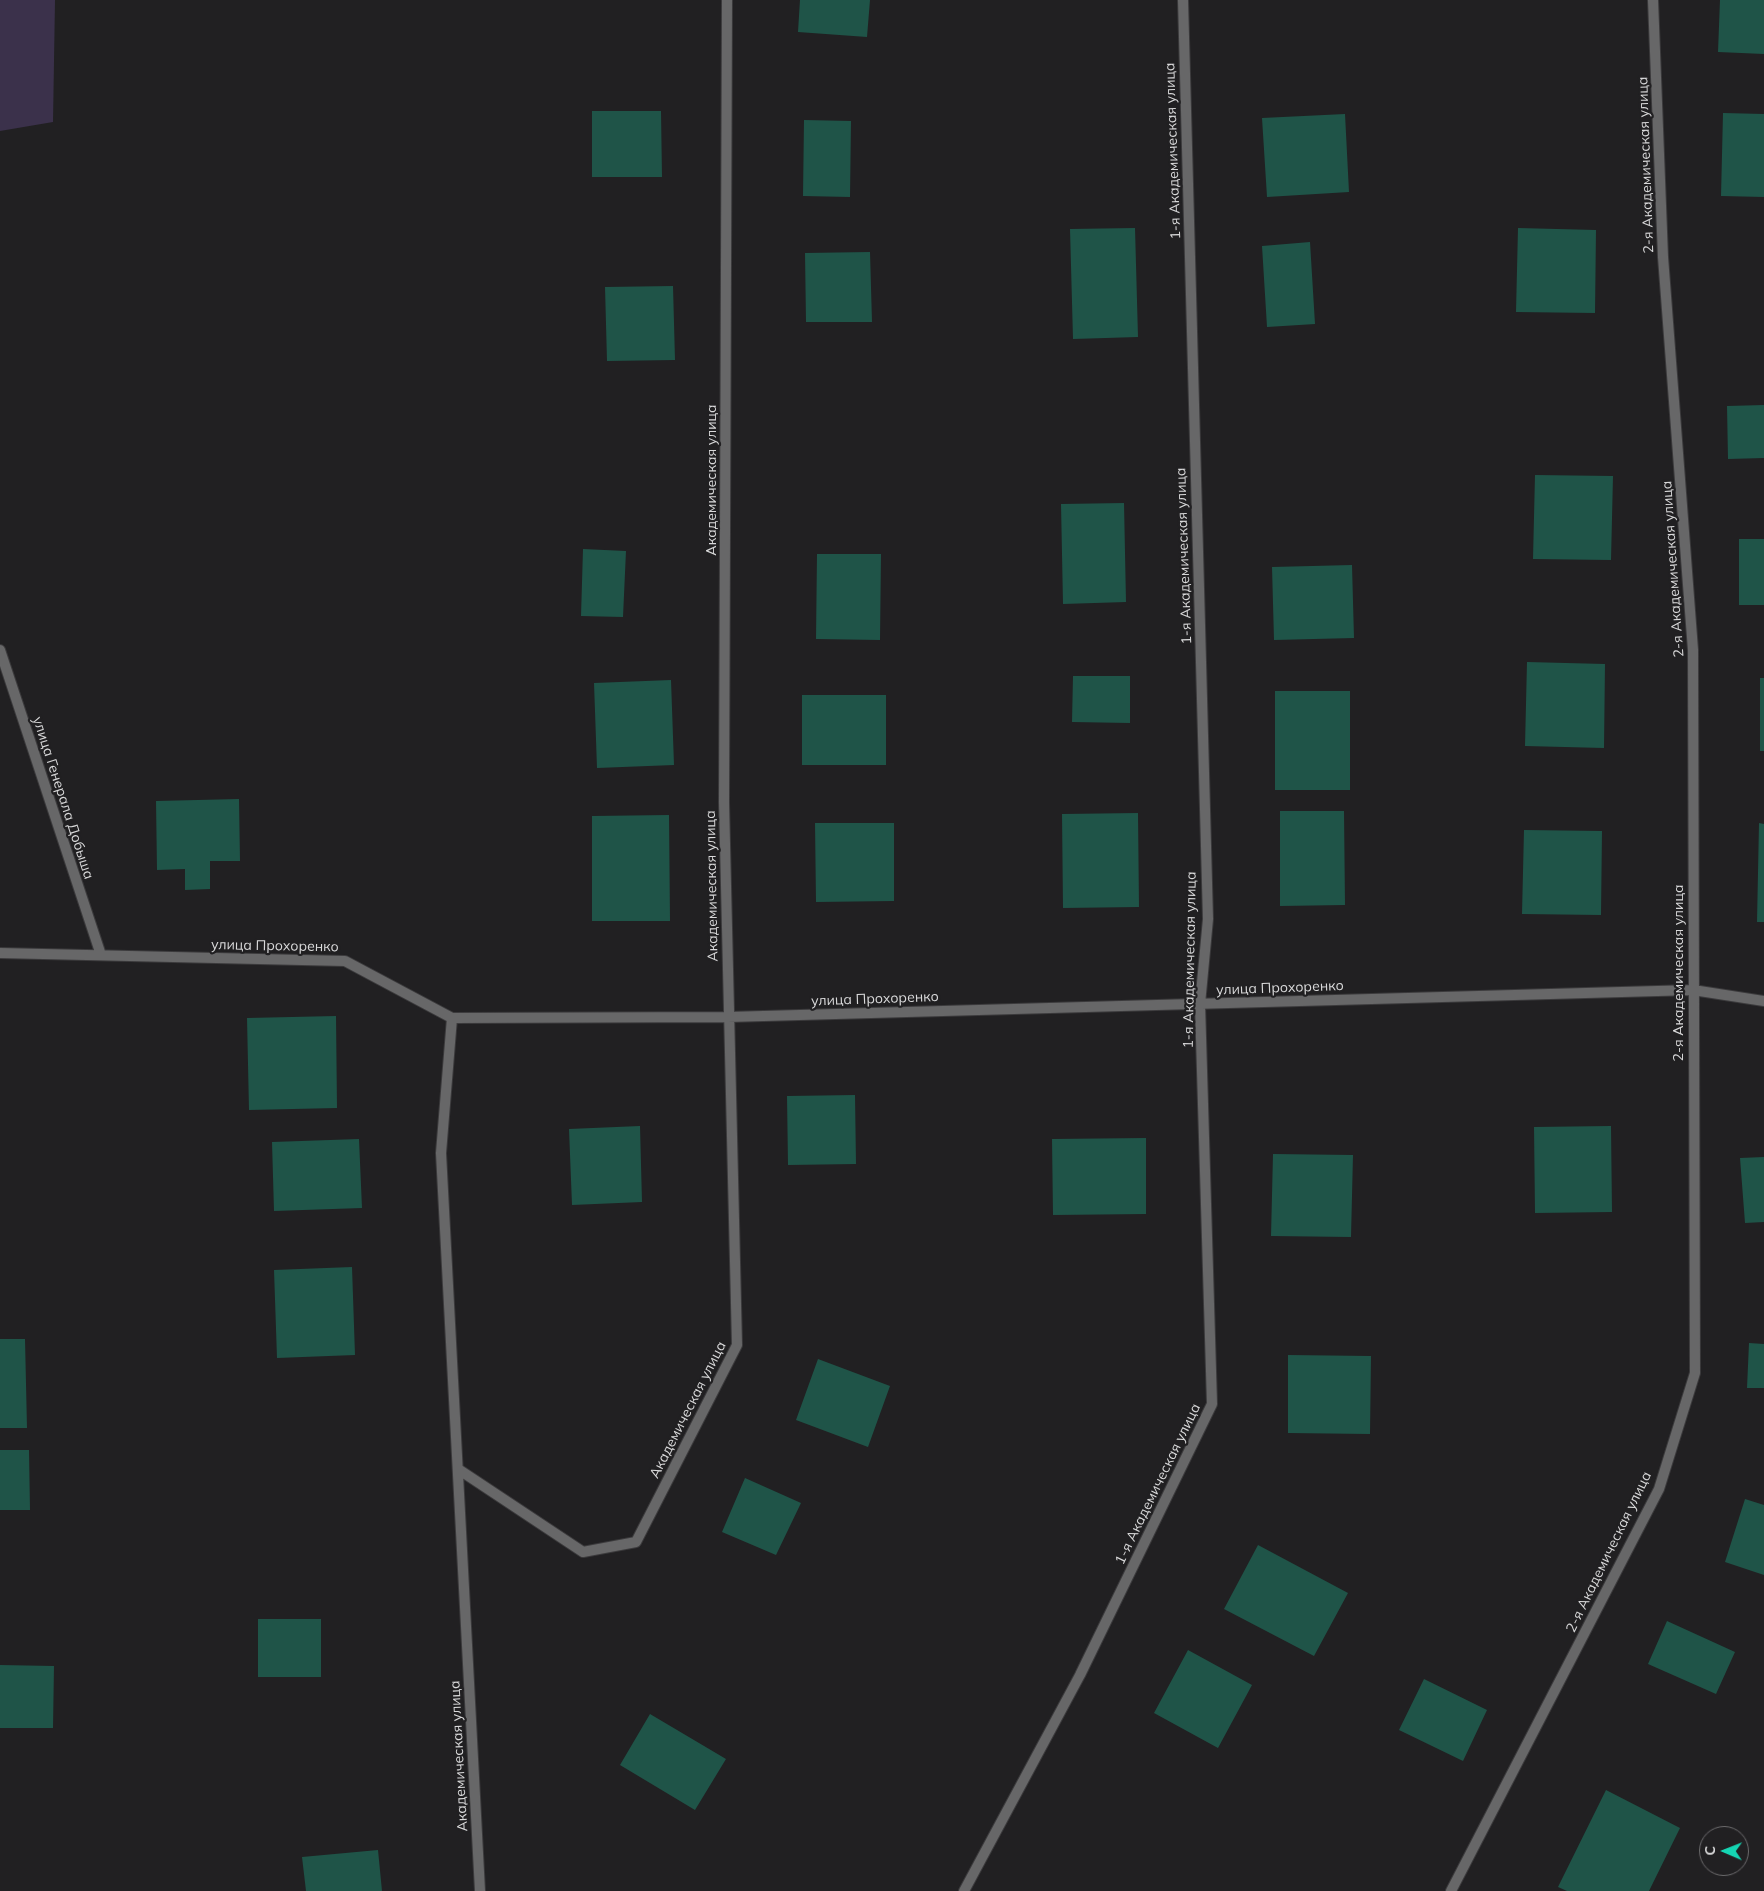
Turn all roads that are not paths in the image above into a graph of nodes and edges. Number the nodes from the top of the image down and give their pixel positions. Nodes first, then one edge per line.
1 (728, 0) edge
2 (1183, 0) edge
3 (1653, 0) edge
4 (0, 650) edge
5 (0, 953) edge
6 (101, 955) junction
7 (1693, 990) junction
8 (1764, 1001) edge
9 (1200, 1004) junction
10 (728, 1017) junction
11 (452, 1018) junction
12 (458, 1469) junction
13 (480, 1891) edge
14 (964, 1891) edge
15 (1451, 1891) edge

1 - 10 street, Академическая улица
2 - 9 street, 1-я Академическая улица
3 - 7 street, 2-я Академическая улица
4 - 6 street, улица Генерала Добыша
5 - 6 street, улица Прохоренко
6 - 11 street, улица Прохоренко
7 - 8 street, улица Прохоренко
7 - 9 street, улица Прохоренко
7 - 15 street, 2-я Академическая улица
9 - 10 street, улица Прохоренко
9 - 14 street, 1-я Академическая улица
10 - 11 street, улица Прохоренко
10 - 12 street, Академическая улица
11 - 12 street, Академическая улица
12 - 13 street, Академическая улица

